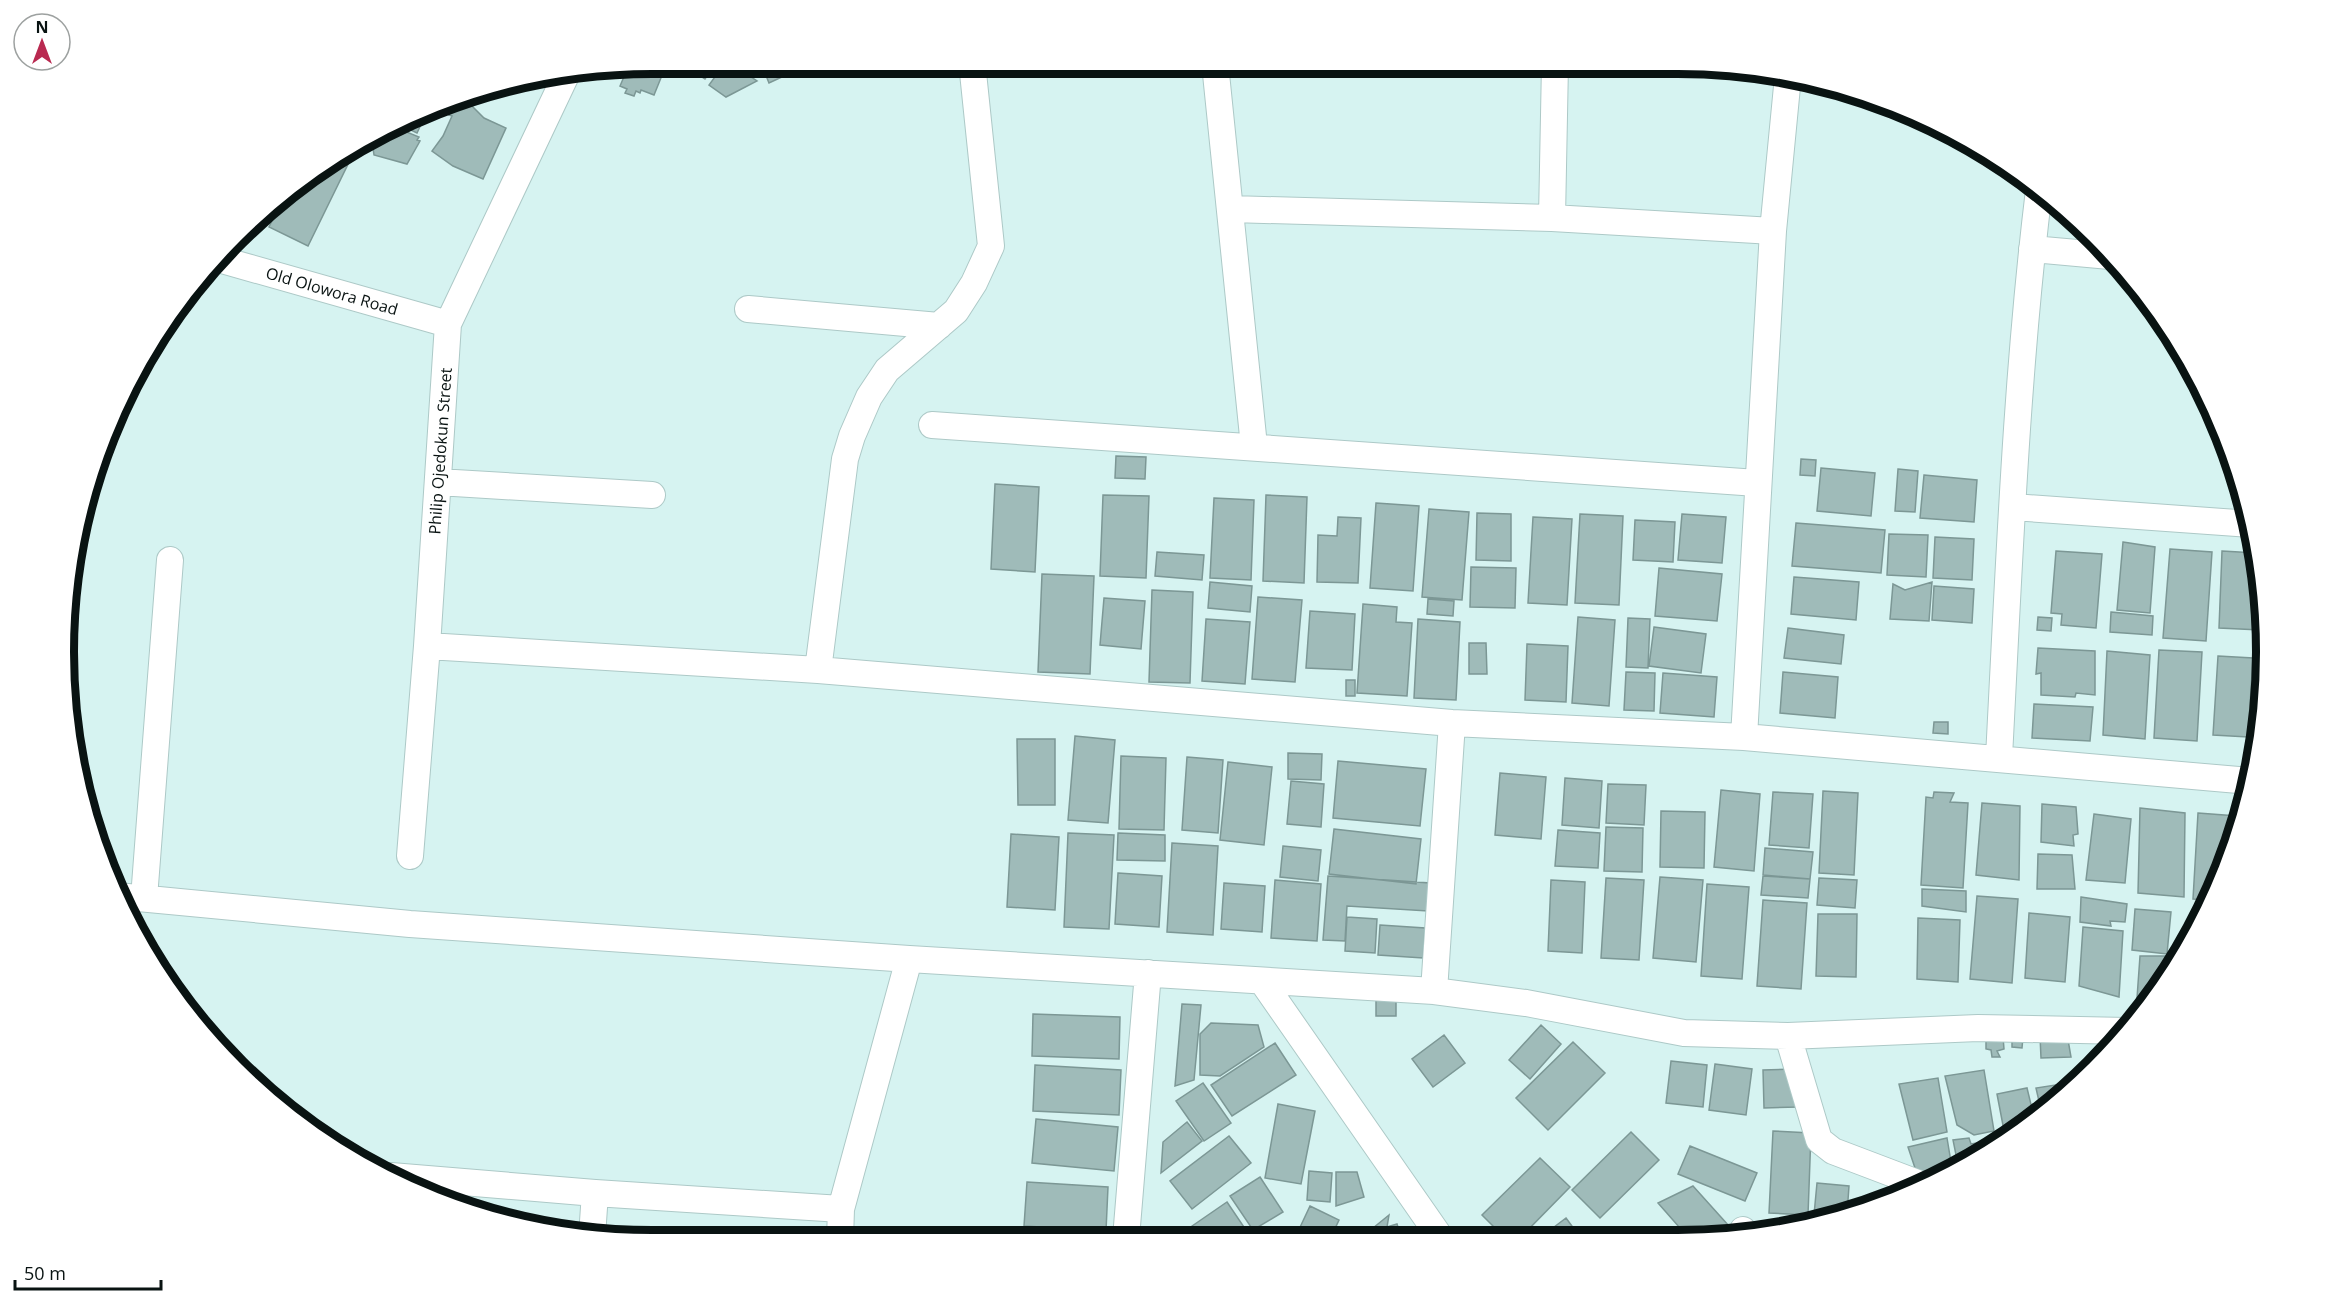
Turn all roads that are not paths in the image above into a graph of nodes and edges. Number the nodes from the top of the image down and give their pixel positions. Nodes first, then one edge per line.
1 (973, 74) edge
2 (1216, 74) edge
3 (1555, 74) edge
4 (564, 80) edge
5 (1787, 84) edge
6 (2038, 200) edge
7 (1231, 209) junction
8 (1552, 218) junction
9 (1773, 231) junction
10 (2032, 249) junction
11 (2098, 255) edge
12 (226, 261) edge
13 (748, 309) dead end
14 (448, 324) junction
15 (939, 327) junction
16 (932, 425) dead end
17 (1254, 446) junction
18 (438, 482) junction
19 (1757, 483) junction
20 (652, 495) dead end
21 (2013, 507) junction
22 (2242, 523) edge
23 (170, 560) dead end
24 (428, 646) junction
25 (818, 670) junction
26 (1452, 723) junction
27 (1744, 737) junction
28 (1999, 757) junction
29 (2242, 780) edge
30 (410, 856) dead end
31 (128, 897) edge
32 (144, 898) junction
33 (909, 959) junction
34 (1148, 973) junction
35 (1262, 981) junction
36 (1434, 991) junction
37 (2115, 1031) edge
38 (1788, 1036) junction
39 (412, 1178) edge
40 (1911, 1181) edge
41 (595, 1193) junction
42 (841, 1209) junction
43 (593, 1227) edge
44 (840, 1230) edge
45 (1127, 1230) edge
46 (1435, 1230) edge

1 - 15 street
2 - 7 street
3 - 8 street
4 - 14 street, Philip Ojedokun Street
5 - 9 street
6 - 10 street
7 - 8 street
7 - 17 street
8 - 9 street
9 - 19 street
10 - 11 street
10 - 21 street
12 - 14 street, Old Olowora Road
13 - 15 street
14 - 18 street, Philip Ojedokun Street
15 - 25 street
16 - 17 street
17 - 19 street
18 - 20 street
18 - 24 street, Philip Ojedokun Street
19 - 27 street
21 - 22 street
21 - 28 street
23 - 32 street
24 - 25 street
24 - 30 street, Philip Ojedokun Street
25 - 26 street
26 - 27 street
26 - 36 street
27 - 28 street
28 - 29 street
31 - 32 street
32 - 33 street
33 - 34 street
33 - 42 street
34 - 35 street
34 - 45 street
35 - 36 street
35 - 46 street
36 - 38 street
37 - 38 street
38 - 40 street
39 - 41 street
41 - 42 street
41 - 43 street
42 - 44 street

